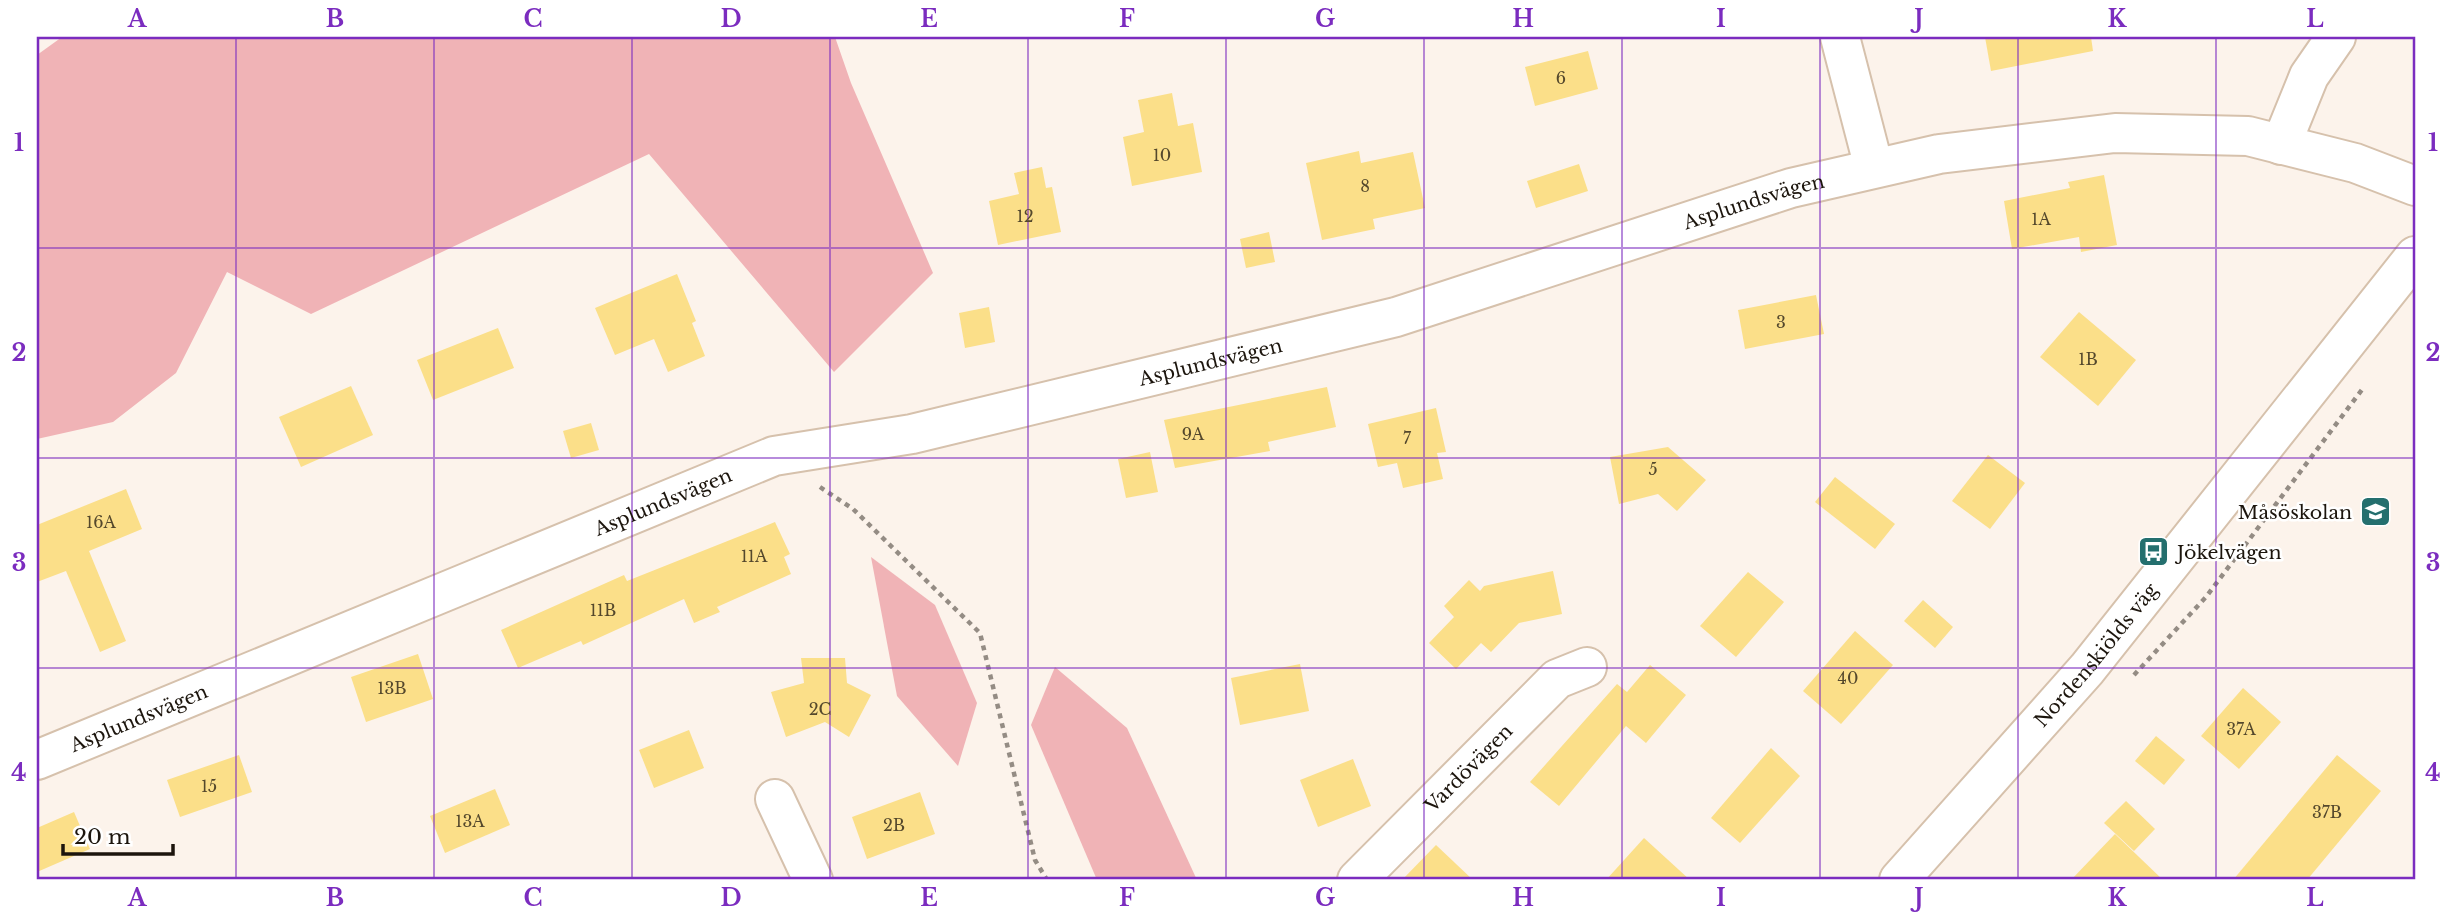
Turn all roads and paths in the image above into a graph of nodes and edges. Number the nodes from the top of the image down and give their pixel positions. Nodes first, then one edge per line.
1 (1840, 37) edge
2 (2336, 37) edge
3 (2281, 145) junction
4 (1874, 168) junction
5 (2415, 186) edge
6 (2415, 256) edge
7 (774, 456) junction
8 (1587, 667) dead end
9 (37, 760) edge
10 (775, 799) dead end
11 (813, 880) edge
12 (1047, 880) edge
13 (1357, 880) edge
14 (1899, 880) edge

1 - 4 street
2 - 3 street
3 - 4 street, Asplundsvägen
3 - 5 street, Asplundsvägen
4 - 7 street, Asplundsvägen
6 - 14 street, Nordenskiölds väg
7 - 9 street, Asplundsvägen
7 - 12 path
8 - 13 street, Vardövägen
10 - 11 street

